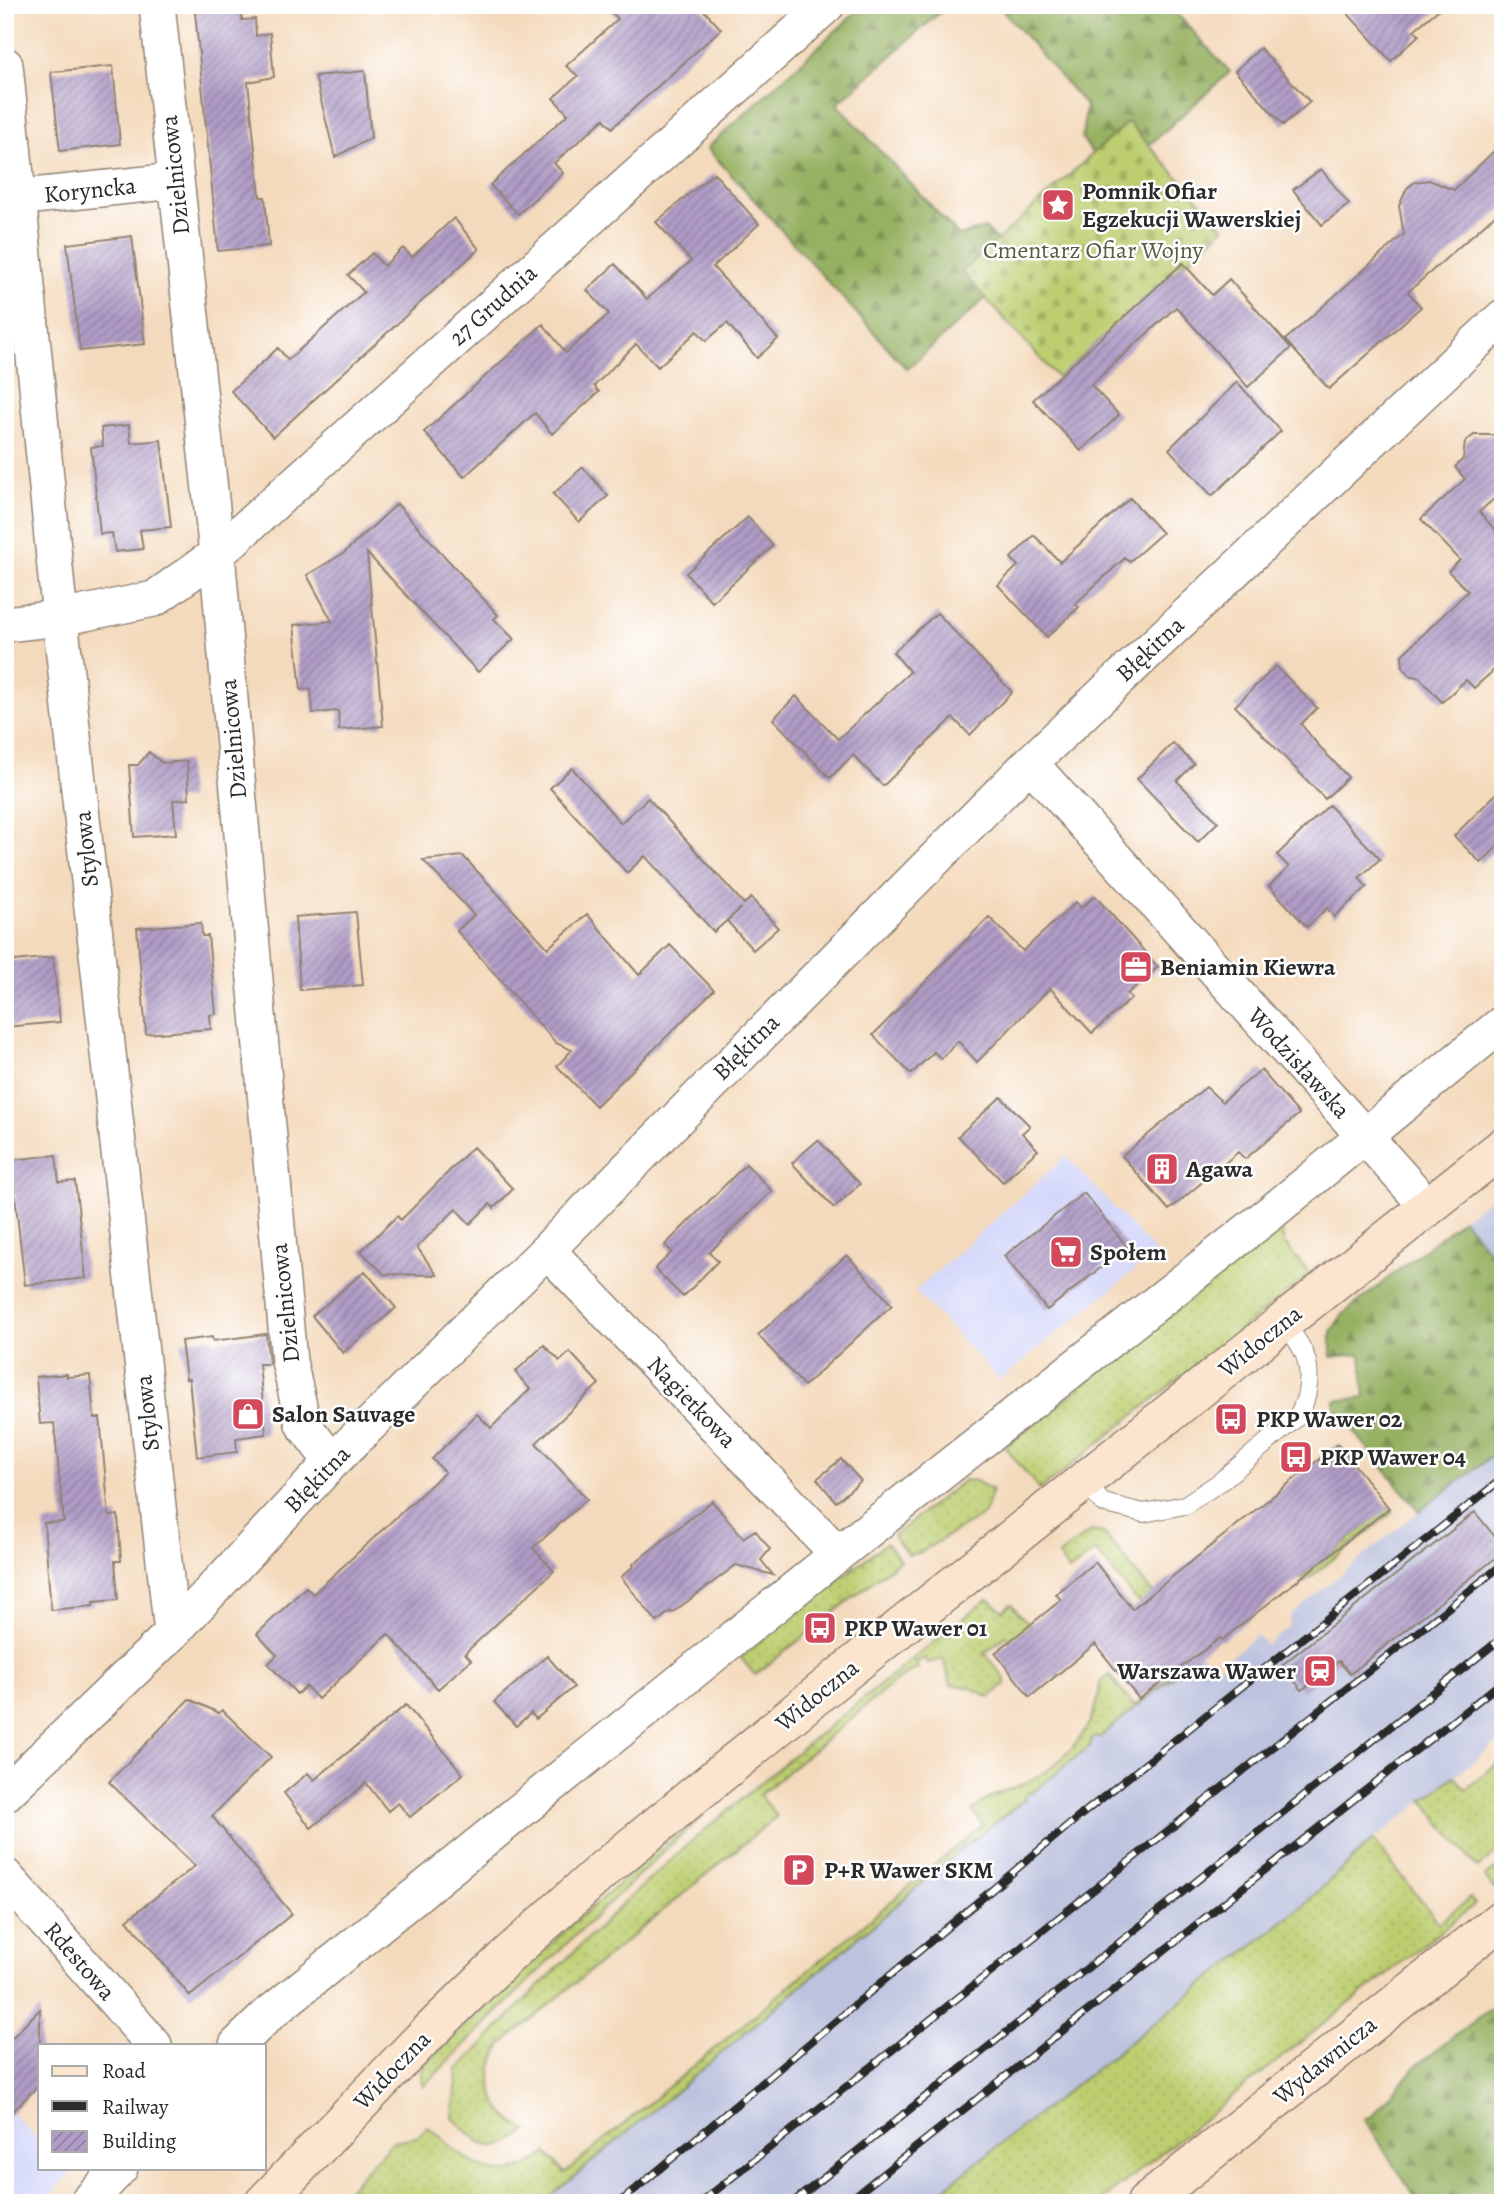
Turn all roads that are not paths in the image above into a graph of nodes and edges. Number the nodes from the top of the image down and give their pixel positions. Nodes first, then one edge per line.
1 (157, 5) edge
2 (827, 5) edge
3 (5, 65) edge
4 (175, 181) junction
5 (12, 198) edge
6 (1502, 319) edge
7 (217, 554) junction
8 (60, 618) junction
9 (5, 624) edge
10 (1030, 763) junction
11 (1503, 1023) edge
12 (1364, 1135) junction
13 (1503, 1147) edge
14 (1427, 1207) junction
15 (547, 1250) junction
16 (1283, 1321) junction
17 (332, 1462) junction
18 (1083, 1481) junction
19 (838, 1554) junction
20 (172, 1633) junction
21 (5, 1794) edge
22 (5, 1876) edge
23 (1503, 1918) edge
24 (153, 2044) edge
25 (238, 2044) edge
26 (118, 2170) edge
27 (87, 2203) edge
28 (264, 2203) edge
29 (1146, 2203) edge

1 - 4 street, Dzielnicowa
2 - 7 street, 27 Grudnia
3 - 5 street, Stylowa
4 - 5 street, Koryncka
4 - 7 street, Dzielnicowa
5 - 8 street, Stylowa
6 - 10 street, Błękitna
7 - 8 street, 27 Grudnia
7 - 17 street, Dzielnicowa
8 - 9 street
8 - 20 street, Stylowa
10 - 12 street, Wodzisławska
10 - 15 street, Błękitna
11 - 12 street
12 - 14 street, Wodzisławska
12 - 19 street
13 - 14 main road, Widoczna
14 - 16 main road, Widoczna
15 - 17 street, Błękitna
15 - 19 street, Nagietkowa
16 - 18 main road, Widoczna
16 - 18 lane
17 - 20 street, Błękitna
18 - 28 main road, Widoczna
19 - 25 street
20 - 21 street, Błękitna
22 - 24 street, Rdestowa
23 - 29 main road, Wydawnicza
26 - 27 street

